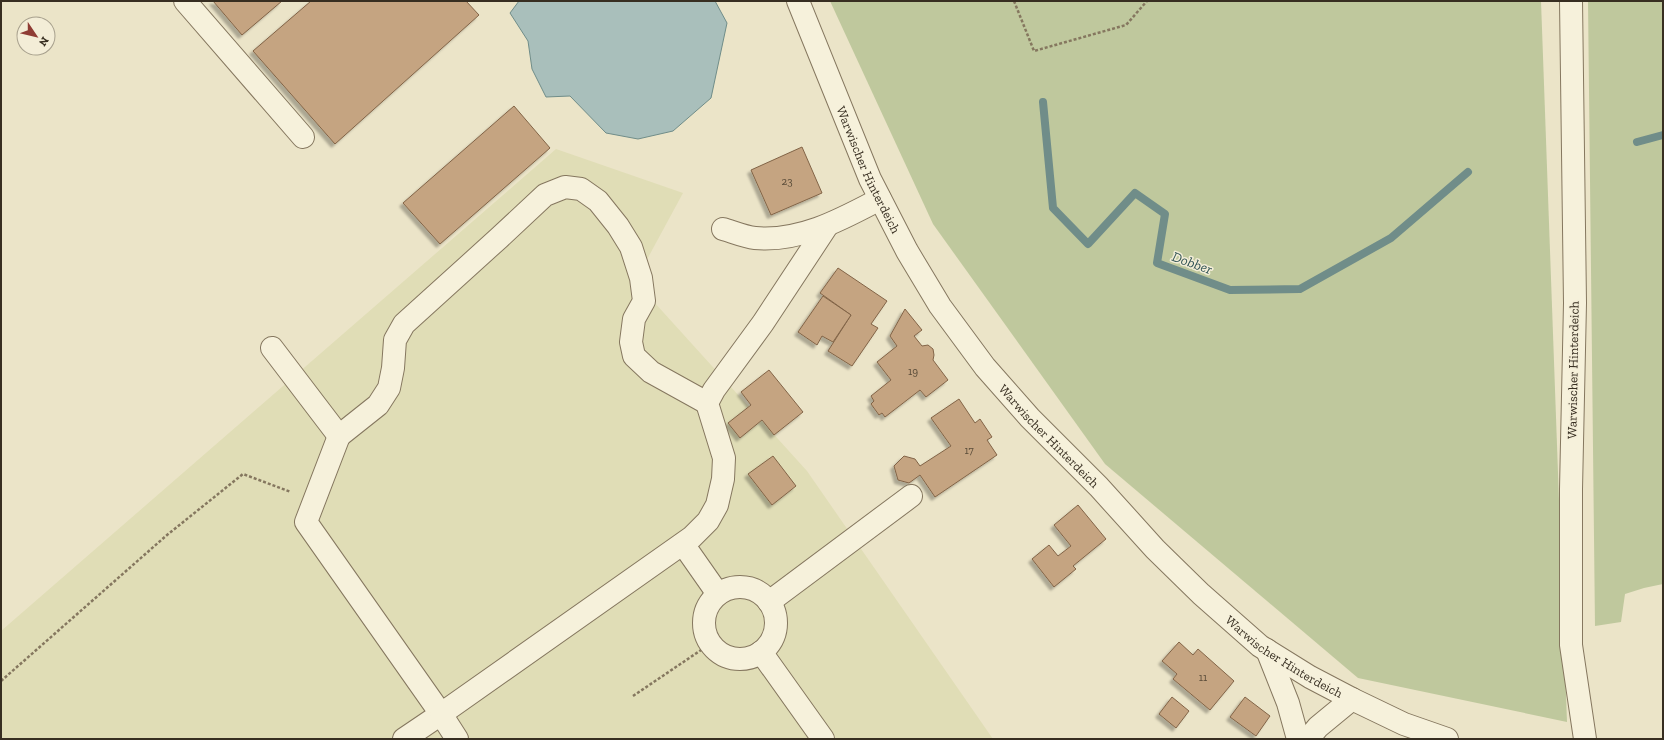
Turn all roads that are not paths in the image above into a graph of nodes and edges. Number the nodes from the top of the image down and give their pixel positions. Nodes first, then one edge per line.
1 (186, 1) edge
2 (798, 1) edge
3 (1571, 1) edge
4 (304, 137) dead end
5 (880, 199) junction
6 (827, 226) junction
7 (723, 229) dead end
8 (272, 348) dead end
9 (707, 403) junction
10 (339, 436) junction
11 (911, 496) dead end
12 (683, 544) junction
13 (718, 594) junction
14 (769, 602) junction
15 (1267, 650) junction
16 (761, 652) junction
17 (1352, 699) junction
18 (441, 714) junction
19 (404, 739) edge
20 (457, 739) edge
21 (822, 739) edge
22 (1298, 739) edge
23 (1308, 739) edge
24 (1447, 739) edge
25 (1584, 739) edge

1 - 4 street
2 - 5 street, Warwischer Hinterdeich
3 - 25 street, Warwischer Hinterdeich
5 - 6 street
5 - 15 street, Warwischer Hinterdeich
6 - 7 street
6 - 9 street
8 - 10 street
9 - 10 street
9 - 12 street
10 - 18 street
11 - 14 street
12 - 13 street
12 - 18 street
13 - 14 street
13 - 16 street
14 - 16 street
15 - 17 street, Warwischer Hinterdeich
15 - 22 street
16 - 21 street
17 - 23 street
17 - 24 street, Warwischer Hinterdeich
18 - 19 street
18 - 20 street

